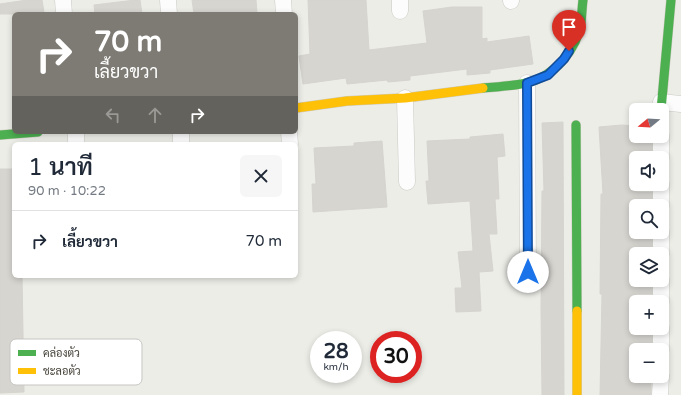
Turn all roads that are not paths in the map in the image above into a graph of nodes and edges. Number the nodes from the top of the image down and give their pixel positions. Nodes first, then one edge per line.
1 (63, 0) edge
2 (168, 0) edge
3 (283, 0) edge
4 (583, 0) edge
5 (671, 0) edge
6 (64, 12) edge
7 (169, 12) edge
8 (284, 12) edge
9 (527, 83) junction
10 (405, 98) junction
11 (661, 103) edge
12 (681, 104) edge
13 (669, 105) edge
14 (298, 108) edge
15 (576, 125) dead end
16 (13, 134) edge
17 (0, 135) edge
18 (407, 182) dead end
19 (528, 272) dead end
20 (660, 383) edge
21 (577, 395) edge
22 (660, 395) edge

1 - 6 street
2 - 7 street
3 - 8 street
4 - 9 street
5 - 11 street
9 - 10 street
9 - 19 street
10 - 14 street
10 - 18 street
12 - 13 street
15 - 21 street
16 - 17 street
20 - 22 street

